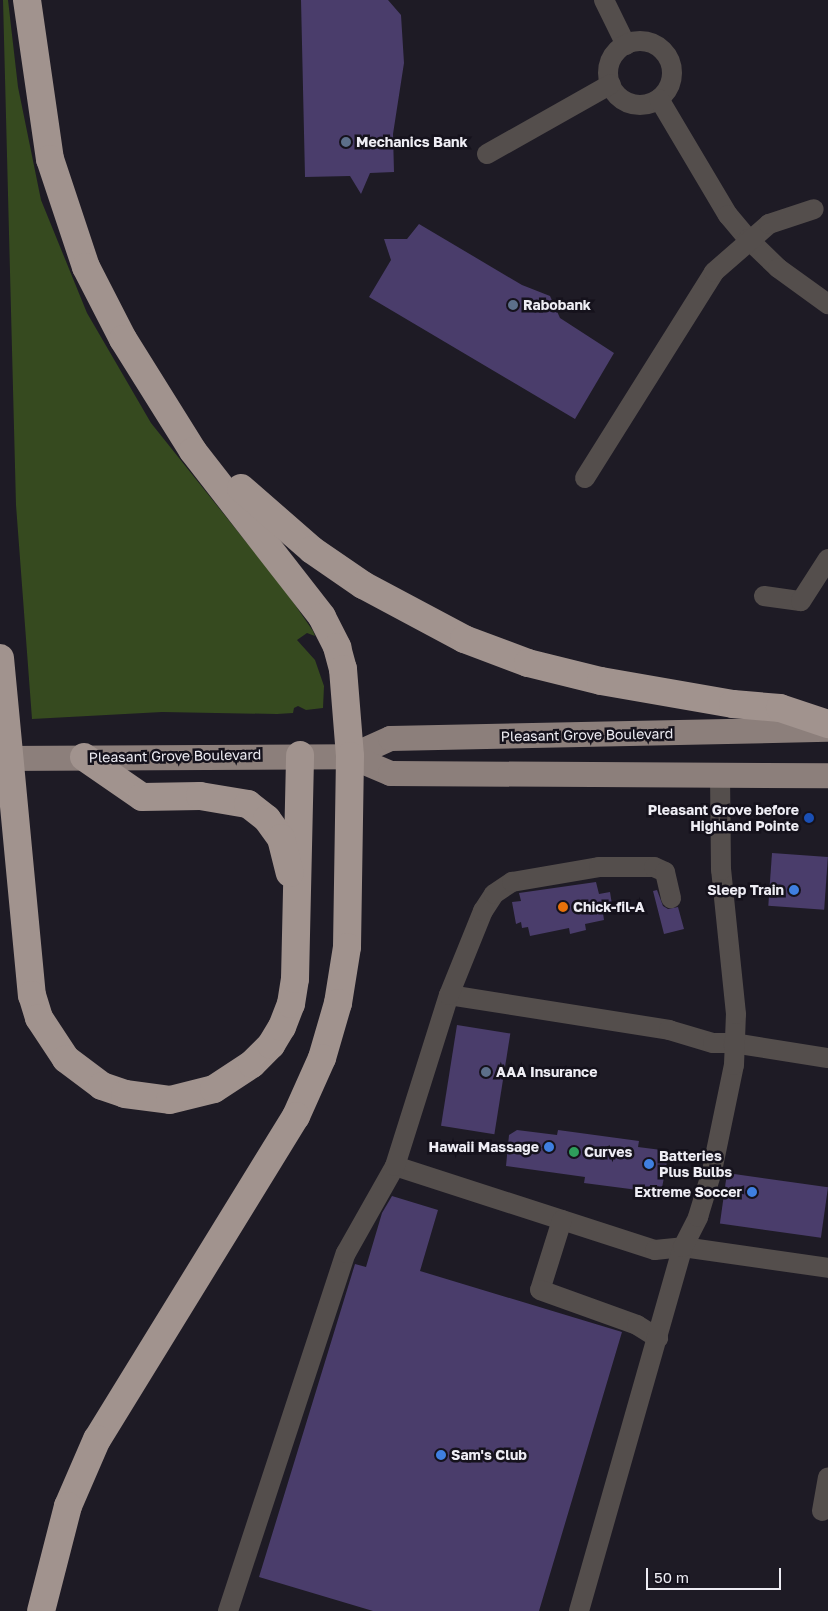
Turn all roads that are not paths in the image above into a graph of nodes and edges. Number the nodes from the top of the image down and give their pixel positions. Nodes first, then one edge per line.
1 (28, 0) edge
2 (604, 0) edge
3 (626, 45) junction
4 (611, 84) junction
5 (658, 99) junction
6 (487, 154) dead end
7 (814, 209) dead end
8 (748, 239) junction
9 (828, 304) edge
10 (168, 411) junction
11 (585, 478) dead end
12 (828, 559) edge
13 (764, 596) dead end
14 (0, 658) edge
15 (828, 724) edge
16 (828, 729) edge
17 (300, 755) junction
18 (350, 756) junction
19 (84, 757) junction
20 (0, 758) edge
21 (720, 774) junction
22 (828, 775) edge
23 (672, 898) dead end
24 (296, 906) junction
25 (449, 995) junction
26 (733, 1043) junction
27 (828, 1058) edge
28 (395, 1166) junction
29 (562, 1220) junction
30 (683, 1247) junction
31 (828, 1268) edge
32 (658, 1338) junction
33 (828, 1478) edge
34 (822, 1511) dead end
35 (41, 1611) edge
36 (228, 1611) edge
37 (579, 1611) edge

1 - 10 highway
2 - 3 street
3 - 4 street
3 - 5 street
4 - 5 street
4 - 6 street
5 - 8 street
7 - 8 street
8 - 9 street
8 - 11 street
10 - 15 highway
10 - 18 highway
12 - 13 street
14 - 24 highway
16 - 18 main road, Pleasant Grove Boulevard
17 - 18 main road, Pleasant Grove Boulevard
17 - 19 main road, Pleasant Grove Boulevard
17 - 24 highway
18 - 21 main road, Pleasant Grove Boulevard
18 - 35 highway
19 - 20 main road, Pleasant Grove Boulevard
19 - 24 highway
21 - 22 main road, Pleasant Grove Boulevard
21 - 26 street
23 - 25 street
25 - 26 street
25 - 28 street
26 - 27 street
26 - 30 street
28 - 29 street
28 - 36 street
29 - 30 street
29 - 32 street
30 - 31 street
30 - 32 street
32 - 37 street
33 - 34 street

